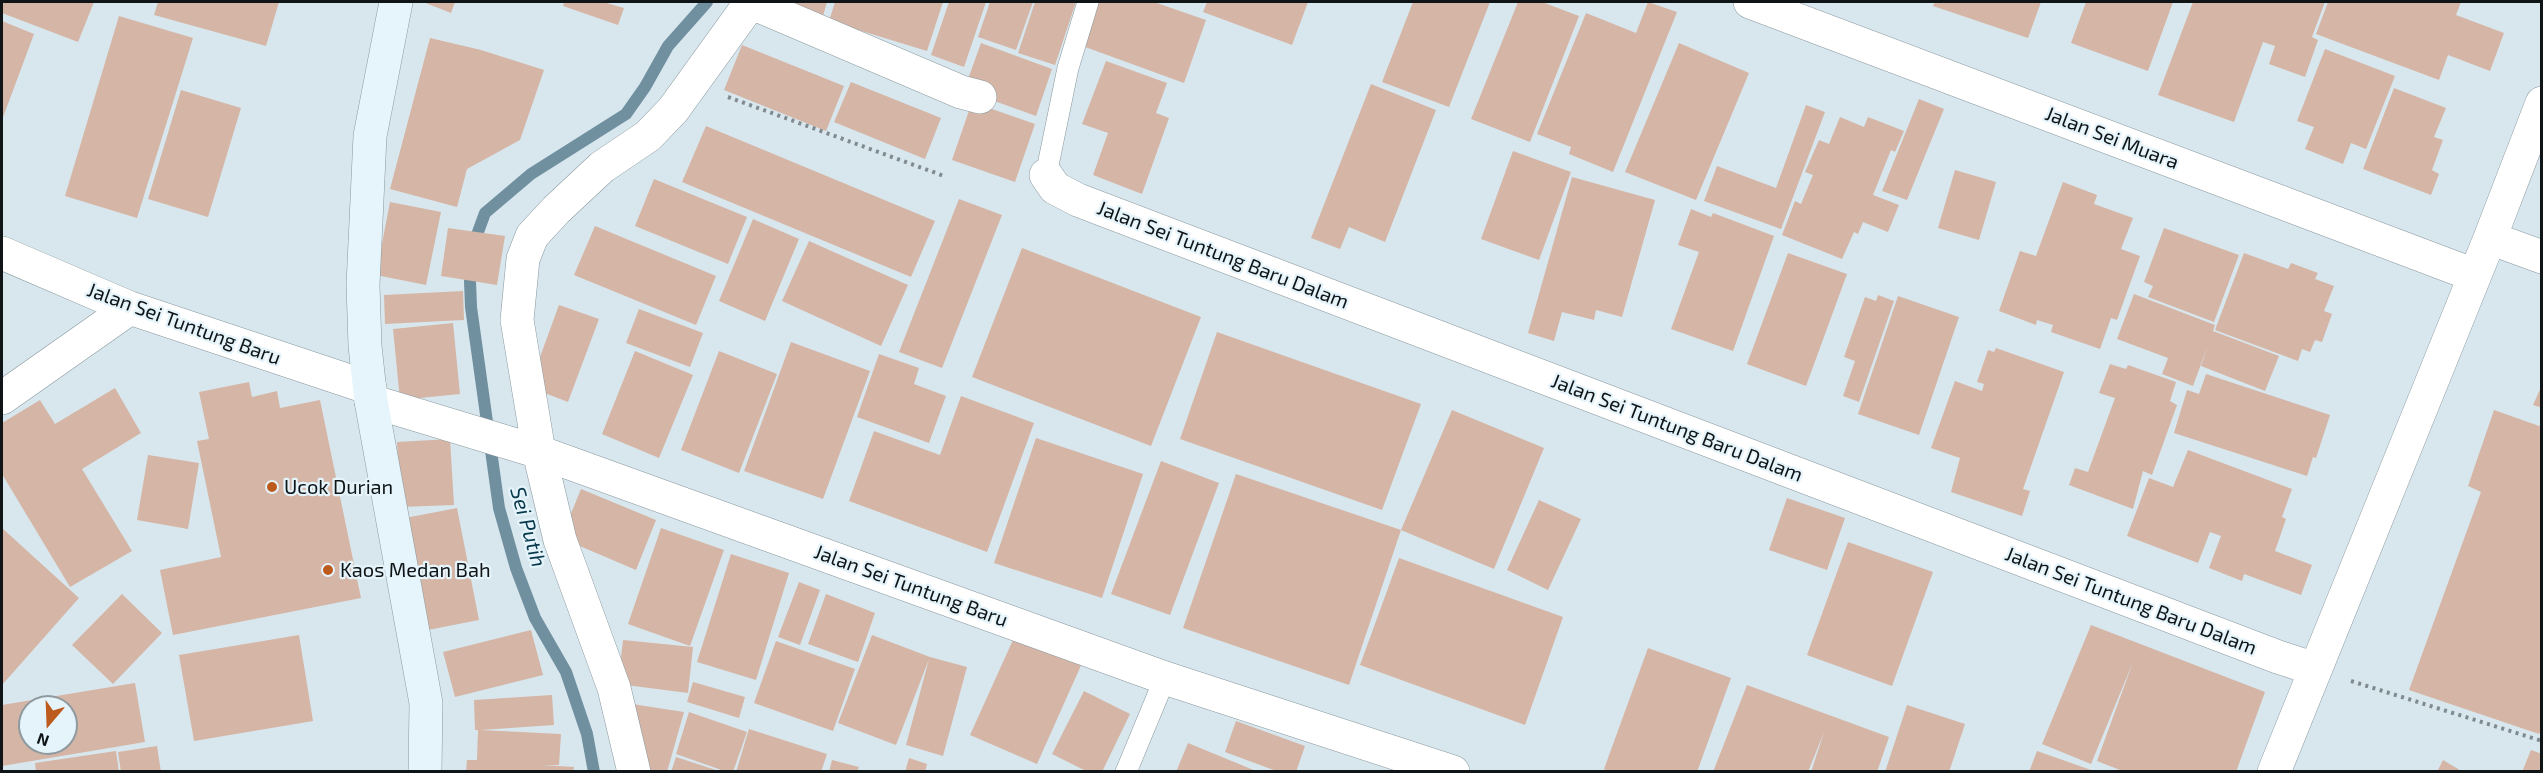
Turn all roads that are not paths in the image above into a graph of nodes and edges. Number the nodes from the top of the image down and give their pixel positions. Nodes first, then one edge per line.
1 (396, 2) edge
2 (751, 2) edge
3 (1088, 2) edge
4 (1750, 2) edge
5 (980, 97) dead end
6 (2541, 103) edge
7 (1046, 175) joint
8 (2490, 238) junction
9 (2, 254) edge
10 (2541, 257) edge
11 (2474, 275) junction
12 (130, 308) junction
13 (370, 395) junction
14 (2, 398) edge
15 (525, 447) junction
16 (2315, 669) junction
17 (1165, 678) junction
18 (425, 771) edge
19 (634, 771) edge
20 (1126, 771) edge
21 (1452, 771) edge
22 (2274, 771) edge

1 - 13 street
2 - 5 street
2 - 15 street
3 - 7 lane
4 - 11 street, Jalan Sei Muara
6 - 8 street
7 - 16 street, Jalan Sei Tuntung Baru Dalam
8 - 10 street
8 - 11 street
9 - 12 street, Jalan Sei Tuntung Baru
11 - 16 street
12 - 13 street, Jalan Sei Tuntung Baru
12 - 14 street
13 - 15 street, Jalan Sei Tuntung Baru
13 - 18 street
15 - 17 street, Jalan Sei Tuntung Baru
15 - 19 street
16 - 22 street
17 - 20 lane
17 - 21 street, Jalan Sei Tuntung Baru

